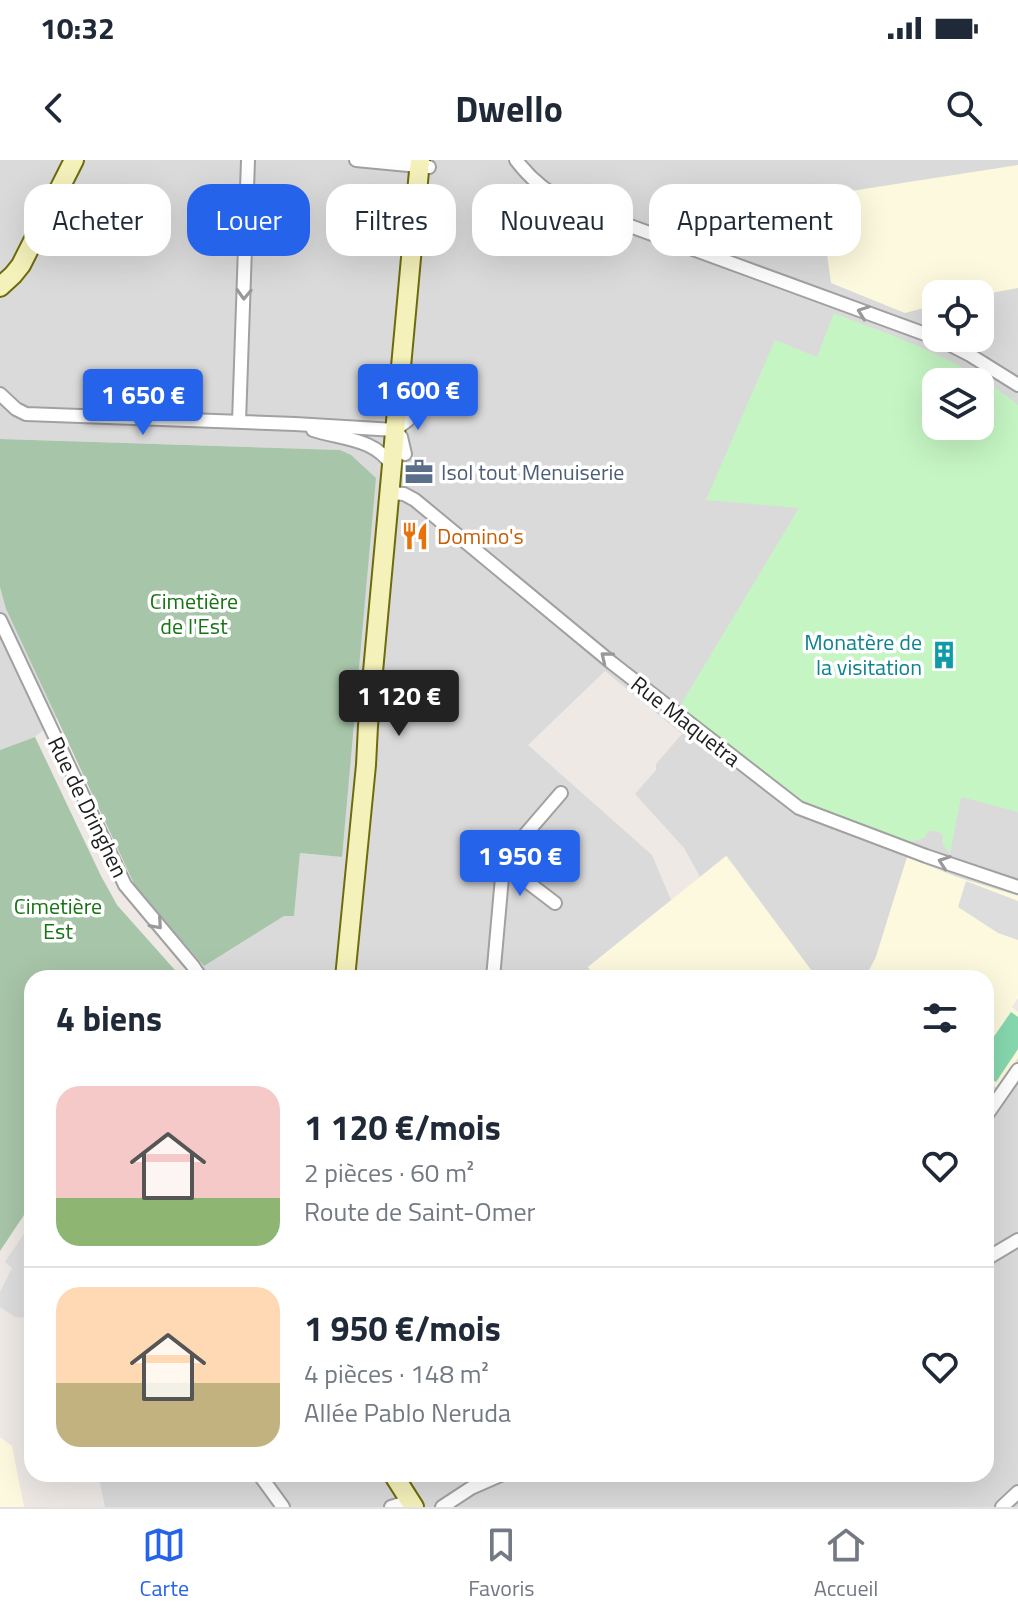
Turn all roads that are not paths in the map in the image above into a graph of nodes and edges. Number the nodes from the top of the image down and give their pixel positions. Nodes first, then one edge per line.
1 (74, 160) edge
2 (248, 160) edge
3 (356, 160) edge
4 (516, 160) edge
5 (424, 163) edge
6 (1, 285) edge
7 (922, 333) edge
8 (964, 352) edge
9 (1018, 385) edge
10 (3, 403) edge
11 (239, 422) junction
12 (295, 424) junction
13 (402, 425) junction
14 (398, 460) junction
15 (395, 493) junction
16 (0, 620) edge
17 (3, 636) edge
18 (561, 793) dead end
19 (503, 866) junction
20 (1018, 887) edge
21 (555, 903) dead end
22 (196, 970) edge
23 (346, 970) edge
24 (357, 970) edge
25 (494, 970) edge
26 (1018, 1070) edge
27 (994, 1104) edge
28 (1018, 1240) edge
29 (994, 1254) edge
30 (265, 1482) edge
31 (398, 1482) edge
32 (485, 1482) edge
33 (1018, 1492) edge
34 (412, 1504) edge
35 (283, 1507) edge
36 (391, 1507) edge
37 (442, 1507) edge
38 (1002, 1507) edge

1 - 6 main road
2 -> 11 street
3 - 5 street
7 -> 4 street
5 - 13 main road
8 - 9 street
10 - 11 street
11 - 12 street
12 - 13 street
12 - 14 street
13 - 14 main road
14 - 15 main road
20 -> 15 street, Rue Maquetra
15 - 23 main road
15 - 24 main road
16 - 17 street, Rue de Dringhen
17 -> 22 street, Rue de Dringhen
18 - 19 street
19 - 21 street
19 - 25 street
26 - 27 street
28 - 29 street
30 - 35 street
31 - 34 main road
32 - 37 street
33 - 38 street
34 - 36 street

